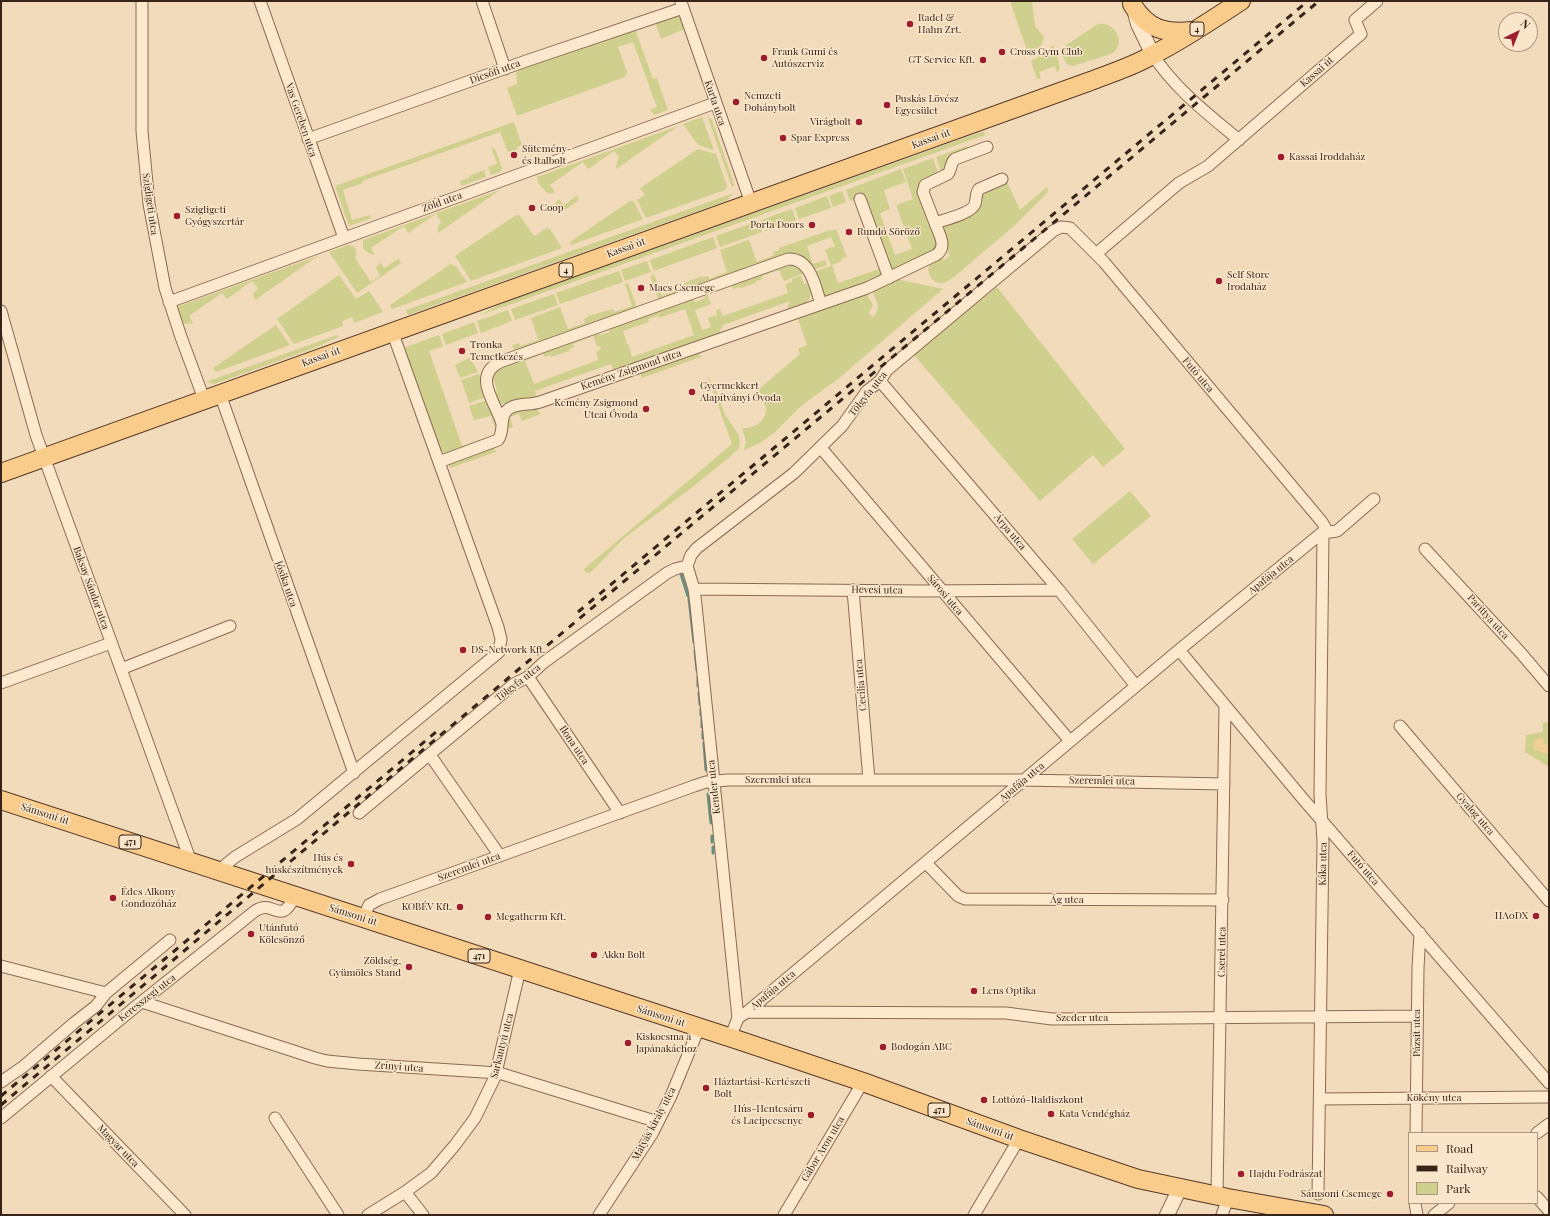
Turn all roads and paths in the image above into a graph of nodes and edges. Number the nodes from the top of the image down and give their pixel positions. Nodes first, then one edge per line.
1 (142, 1) edge
2 (260, 1) edge
3 (482, 1) edge
4 (1241, 1) edge
5 (1377, 1) edge
6 (1132, 2) edge
7 (682, 5) edge
8 (1195, 30) junction
9 (1153, 54) junction
10 (505, 69) junction
11 (715, 103) junction
12 (308, 140) junction
13 (1239, 140) junction
14 (987, 147) dead end
15 (1002, 179) dead end
16 (860, 199) dead end
17 (751, 204) junction
18 (935, 223) junction
19 (1072, 230) joint
20 (344, 238) junction
21 (1096, 254) junction
22 (889, 278) junction
23 (169, 302) junction
24 (821, 304) junction
25 (1, 311) edge
26 (392, 331) junction
27 (880, 381) junction
28 (212, 397) junction
29 (502, 424) junction
30 (821, 448) junction
31 (43, 458) junction
32 (439, 462) junction
33 (1, 473) edge
34 (1374, 499) dead end
35 (1322, 528) junction
36 (1426, 549) dead end
37 (688, 562) junction
38 (694, 589) junction
39 (853, 590) junction
40 (941, 590) junction
41 (1059, 590) junction
42 (230, 626) dead end
43 (111, 643) junction
44 (1179, 650) junction
45 (121, 669) junction
46 (528, 677) junction
47 (1, 683) edge
48 (1136, 686) junction
49 (1549, 686) edge
50 (1225, 708) junction
51 (1400, 726) dead end
52 (1070, 741) junction
53 (430, 755) junction
54 (354, 773) junction
55 (869, 780) junction
56 (1024, 780) junction
57 (713, 781) junction
58 (1224, 784) junction
59 (1, 800) edge
60 (620, 812) junction
61 (359, 814) dead end
62 (1322, 820) junction
63 (500, 856) junction
64 (191, 862) junction
65 (926, 863) junction
66 (218, 871) junction
67 (295, 896) junction
68 (1223, 900) junction
69 (1549, 901) edge
70 (364, 918) junction
71 (1420, 933) junction
72 (170, 940) dead end
73 (1, 966) edge
74 (520, 970) junction
75 (106, 993) junction
76 (142, 1002) junction
77 (743, 1015) junction
78 (1417, 1016) junction
79 (1320, 1017) junction
80 (1221, 1018) junction
81 (699, 1028) junction
82 (730, 1038) junction
83 (496, 1073) junction
84 (51, 1076) junction
85 (1, 1082) edge
86 (862, 1082) junction
87 (1549, 1083) edge
88 (1549, 1097) edge
89 (1417, 1098) junction
90 (1320, 1100) junction
91 (1, 1118) edge
92 (275, 1118) dead end
93 (658, 1122) junction
94 (1549, 1124) edge
95 (1416, 1132) edge
96 (1538, 1132) edge
97 (1019, 1139) junction
98 (1180, 1188) junction
99 (405, 1192) junction
100 (1318, 1194) dead end
101 (1222, 1197) junction
102 (1538, 1198) edge
103 (1416, 1204) edge
104 (1448, 1204) edge
105 (1549, 1212) edge
106 (185, 1215) edge
107 (338, 1215) edge
108 (368, 1215) edge
109 (423, 1215) edge
110 (599, 1215) edge
111 (784, 1215) edge
112 (974, 1215) edge
113 (1167, 1215) edge
114 (1222, 1215) edge
115 (1324, 1215) edge
116 (1417, 1215) edge
117 (1434, 1215) edge

1 - 23 street, Szigligeti utca
2 - 12 street, Vas Gereben utca
3 - 10 street
4 - 8 main road, Kassai út / 4
5 - 13 street, Kassai út
6 - 8 main road
6 - 9 street
7 - 10 street, Dicsőfi utca
7 - 11 street, Kurta utca
8 - 9 main road, Kassai út / 4
9 - 13 street
9 - 17 main road, Kassai út / 4
10 - 12 street, Dicsőfi utca
11 - 17 street, Kurta utca
11 - 20 street, Zöld utca
12 - 20 street, Vas Gereben utca
13 - 21 street
14 - 18 street, Kemény Zsigmond utca
15 - 18 street
16 - 22 street
17 - 26 main road, Kassai út / 4
18 - 22 street, Kemény Zsigmond utca
19 - 21 street, Futó utca
19 - 27 street, Tölgyfa utca
20 - 23 street, Zöld utca
21 - 35 street, Futó utca
22 - 24 street, Kemény Zsigmond utca
23 - 28 street, Szigligeti utca
24 - 29 street, Kemény Zsigmond utca
24 - 29 street
25 - 31 street, Baksay Sándor utca
26 - 28 main road, Kassai út / 4
26 - 32 street
27 - 30 street, Tölgyfa utca
27 - 41 street, Árpa utca
28 - 31 main road, Kassai út / 4
28 - 54 street, Jósika utca
29 - 32 street, Kemény Zsigmond utca
30 - 37 street, Tölgyfa utca
30 - 40 street, Sárosi utca
31 - 33 main road, Kassai út / 4
31 - 43 street, Baksay Sándor utca
32 - 54 street
34 - 35 street, Apafája utca
35 - 44 street, Apafája utca
35 - 62 street, Káka utca
36 - 49 street, Parittya utca
37 - 38 street, Kender utca
37 - 46 street, Tölgyfa utca
38 - 39 street, Hevesi utca
38 - 57 street, Kender utca
39 - 40 street, Hevesi utca
39 - 55 street, Cecília utca
40 - 41 street, Hevesi utca
40 - 52 street, Sárosi utca
41 - 48 street, Árpa utca
42 - 45 street
43 - 45 street, Baksay Sándor utca
43 - 47 street
44 - 48 street, Apafája utca
44 - 50 street, Futó utca
45 - 64 street, Baksay Sándor utca
46 - 53 street, Tölgyfa utca
46 - 60 street, Ilona utca
48 - 52 street, Apafája utca
50 - 58 street, Cserei utca
50 - 62 street, Futó utca
51 - 69 street, Gyalog utca
52 - 56 street, Apafája utca
53 - 61 street, Tölgyfa utca
53 - 63 street
54 - 66 street
55 - 56 street, Szeremlei utca
55 - 57 street, Szeremlei utca
56 - 58 street, Szeremlei utca
56 - 65 street, Apafája utca
57 - 60 street, Szeremlei utca
57 - 77 street, Kender utca
58 - 68 street, Cserei utca
59 - 64 main road, Sámsoni út / 471
60 - 63 street, Szeremlei utca
62 - 71 street, Futó utca
62 - 79 street, Káka utca
63 - 70 street, Szeremlei utca
64 - 66 main road, Sámsoni út / 471
65 - 68 street, Ág utca
65 - 77 street, Apafája utca
66 - 67 main road, Sámsoni út / 471
67 - 70 main road, Sámsoni út / 471
67 - 76 street, Keresszegi utca
68 - 80 street, Cserei utca
70 - 74 main road, Sámsoni út / 471
71 - 78 street, Pázsit utca
71 - 87 street, Futó utca
72 - 75 street
73 - 75 street
74 - 81 main road, Sámsoni út / 471
74 - 83 street, Sarkantyú utca
75 - 85 street
76 - 83 street, Zrínyi utca
76 - 84 street, Keresszegi utca
77 - 80 street, Szeder utca
77 - 82 street, Apafája utca
78 - 79 street, Szeder utca
78 - 89 street, Pázsit utca
79 - 80 street, Szeder utca
79 - 90 street, Káka utca
80 - 101 street, Cserei utca
81 - 82 main road, Sámsoni út / 471
81 - 93 street, Mátyás király utca
82 - 86 main road, Sámsoni út / 471
83 - 93 street, Zrínyi utca
83 - 99 street, Sarkantyú utca
84 - 91 street, Keresszegi utca
84 - 106 street, Magyar utca
86 - 97 main road, Sámsoni út / 471
86 - 111 street, Gábor Áron utca
88 - 89 street, Kökény utca
89 - 90 street, Kökény utca
89 - 95 street, Pázsit utca
90 - 100 street, Káka utca
92 - 107 street
93 - 110 street, Mátyás király utca
94 - 96 street
97 - 98 main road, Sámsoni út / 471
97 - 112 street
98 - 101 main road, Sámsoni út / 471
98 - 113 street
99 - 108 street, Sarkantyú utca
99 - 109 street
101 - 114 street, Cserei utca
101 - 115 main road, Sámsoni út / 471
102 - 105 street
103 - 116 street
104 - 117 street

